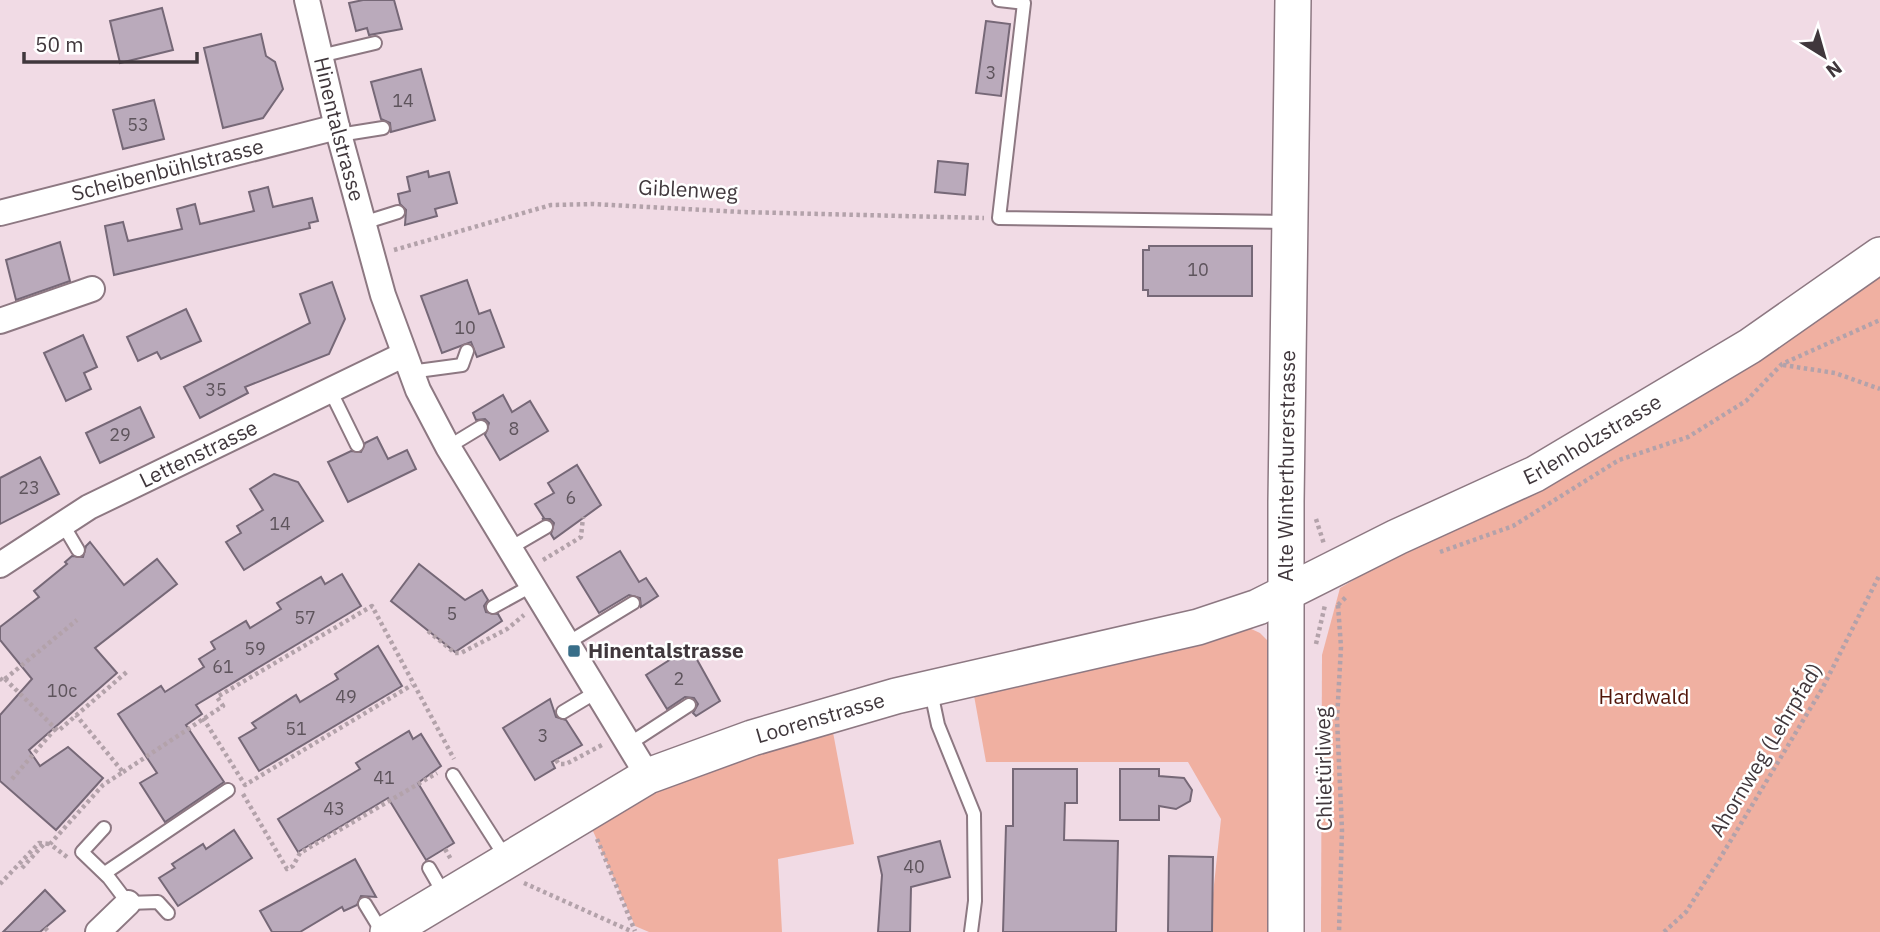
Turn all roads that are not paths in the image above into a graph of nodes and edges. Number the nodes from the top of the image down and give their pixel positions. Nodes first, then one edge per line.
1 (307, 0) edge
2 (999, 0) edge
3 (1293, 0) edge
4 (375, 43) dead end
5 (320, 56) junction
6 (383, 128) dead end
7 (338, 131) junction
8 (398, 212) dead end
9 (0, 213) edge
10 (1292, 222) junction
11 (363, 223) junction
12 (1880, 255) edge
13 (92, 289) dead end
14 (0, 321) edge
15 (467, 351) dead end
16 (406, 364) junction
17 (330, 390) junction
18 (481, 427) dead end
19 (357, 445) dead end
20 (448, 447) junction
21 (62, 523) junction
22 (546, 527) dead end
23 (510, 548) junction
24 (78, 550) dead end
25 (0, 565) edge
26 (532, 585) junction
27 (1286, 592) junction
28 (633, 603) dead end
29 (493, 607) dead end
30 (569, 642) junction
31 (930, 688) junction
32 (598, 691) junction
33 (689, 705) dead end
34 (563, 712) dead end
35 (617, 743) junction
36 (454, 768) road end
37 (648, 776) junction
38 (228, 790) dead end
39 (104, 828) dead end
40 (499, 863) junction
41 (105, 873) junction
42 (128, 902) junction
43 (365, 904) dead end
44 (168, 914) dead end
45 (98, 932) edge
46 (382, 932) edge
47 (388, 932) edge
48 (971, 932) edge
49 (1286, 932) edge

1 - 5 street, Hinentalstrasse
2 - 10 lane
3 - 10 street, Alte Winterthurerstrasse
4 - 5 lane
5 - 7 street, Hinentalstrasse
6 - 7 lane
7 - 9 street, Scheibenbühlstrasse
7 - 11 street, Hinentalstrasse
8 - 11 lane
10 - 27 street, Alte Winterthurerstrasse
11 - 16 street, Hinentalstrasse
12 - 27 street, Erlenholzstrasse
13 - 14 street
15 - 16 lane
16 - 17 street, Lettenstrasse
16 - 20 street, Hinentalstrasse
17 - 19 lane
17 - 21 street, Lettenstrasse
18 - 20 lane
20 - 23 street, Hinentalstrasse
21 - 24 lane
21 - 25 street, Lettenstrasse
22 - 23 lane
23 - 26 street, Hinentalstrasse
26 - 29 lane
26 - 30 street, Hinentalstrasse
27 - 31 street, Loorenstrasse
27 - 49 street, Alte Winterthurerstrasse
28 - 30 lane
30 - 32 street, Hinentalstrasse
31 - 37 street, Loorenstrasse
31 - 48 lane
32 - 34 lane
32 - 35 street, Hinentalstrasse
33 - 35 lane
35 - 37 street, Hinentalstrasse
36 - 40 lane
37 - 40 street, Loorenstrasse
38 - 41 lane
39 - 41 lane
40 - 47 street, Loorenstrasse
41 - 42 lane
42 - 44 lane
42 - 45 street
43 - 46 lane

